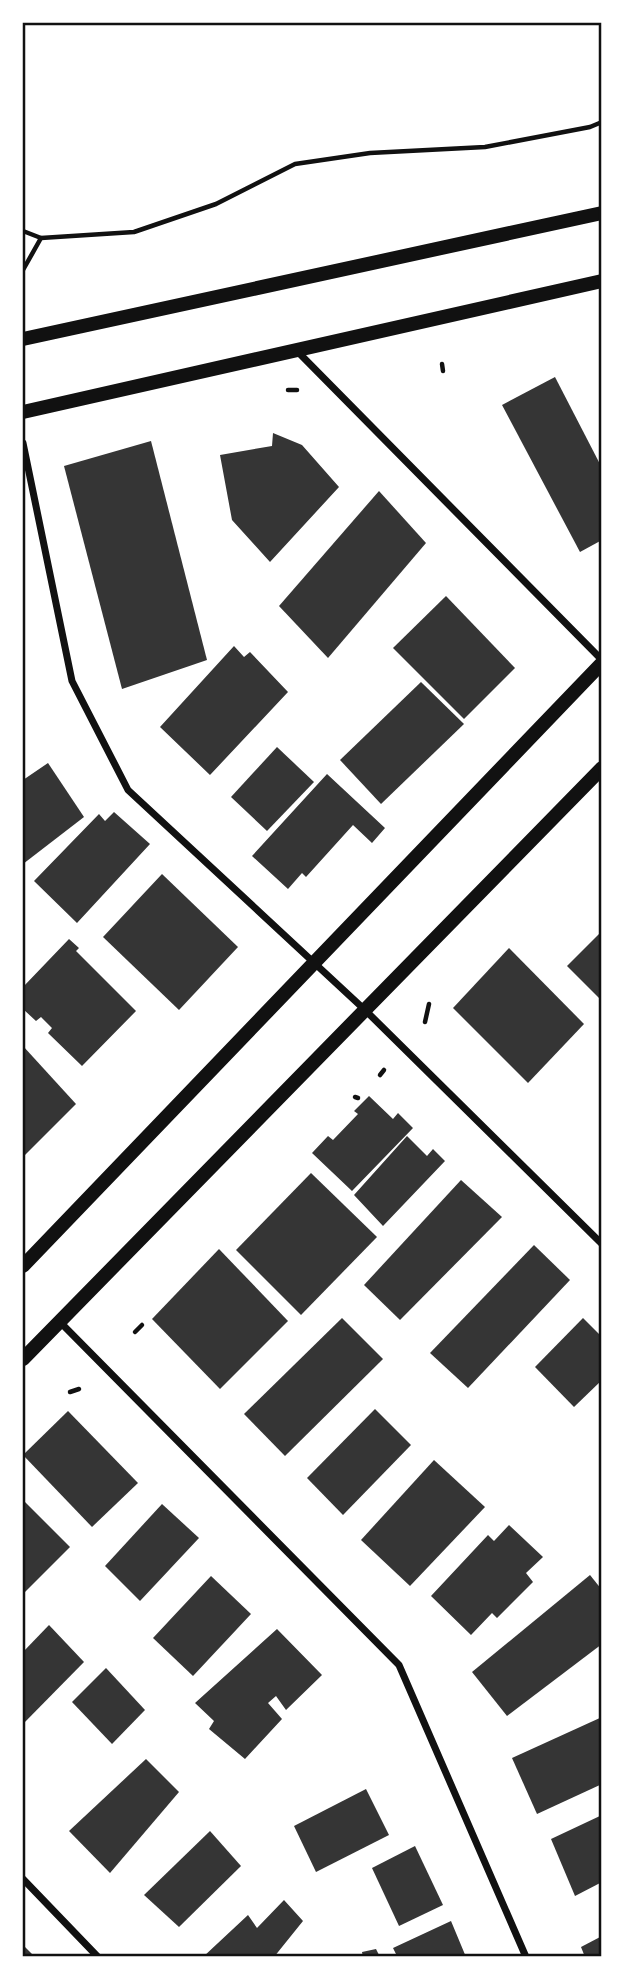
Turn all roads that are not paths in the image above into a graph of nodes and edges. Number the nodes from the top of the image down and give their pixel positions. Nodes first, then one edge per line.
1 (602, 213) edge
2 (602, 281) edge
3 (23, 339) edge
4 (297, 351) junction
5 (23, 412) edge
6 (23, 443) edge
7 (602, 662) edge
8 (602, 768) edge
9 (314, 963) junction
10 (365, 1010) junction
11 (602, 1244) edge
12 (23, 1266) edge
13 (60, 1322) junction
14 (23, 1359) edge
15 (23, 1879) edge
16 (98, 1957) edge
17 (526, 1957) edge

1 - 3 main road
2 - 4 main road
4 - 5 main road
4 - 7 street
6 - 9 street
7 - 9 main road
8 - 10 main road
9 - 10 street
9 - 12 main road
10 - 11 street
10 - 13 main road
13 - 14 main road
13 - 17 street
15 - 16 street

